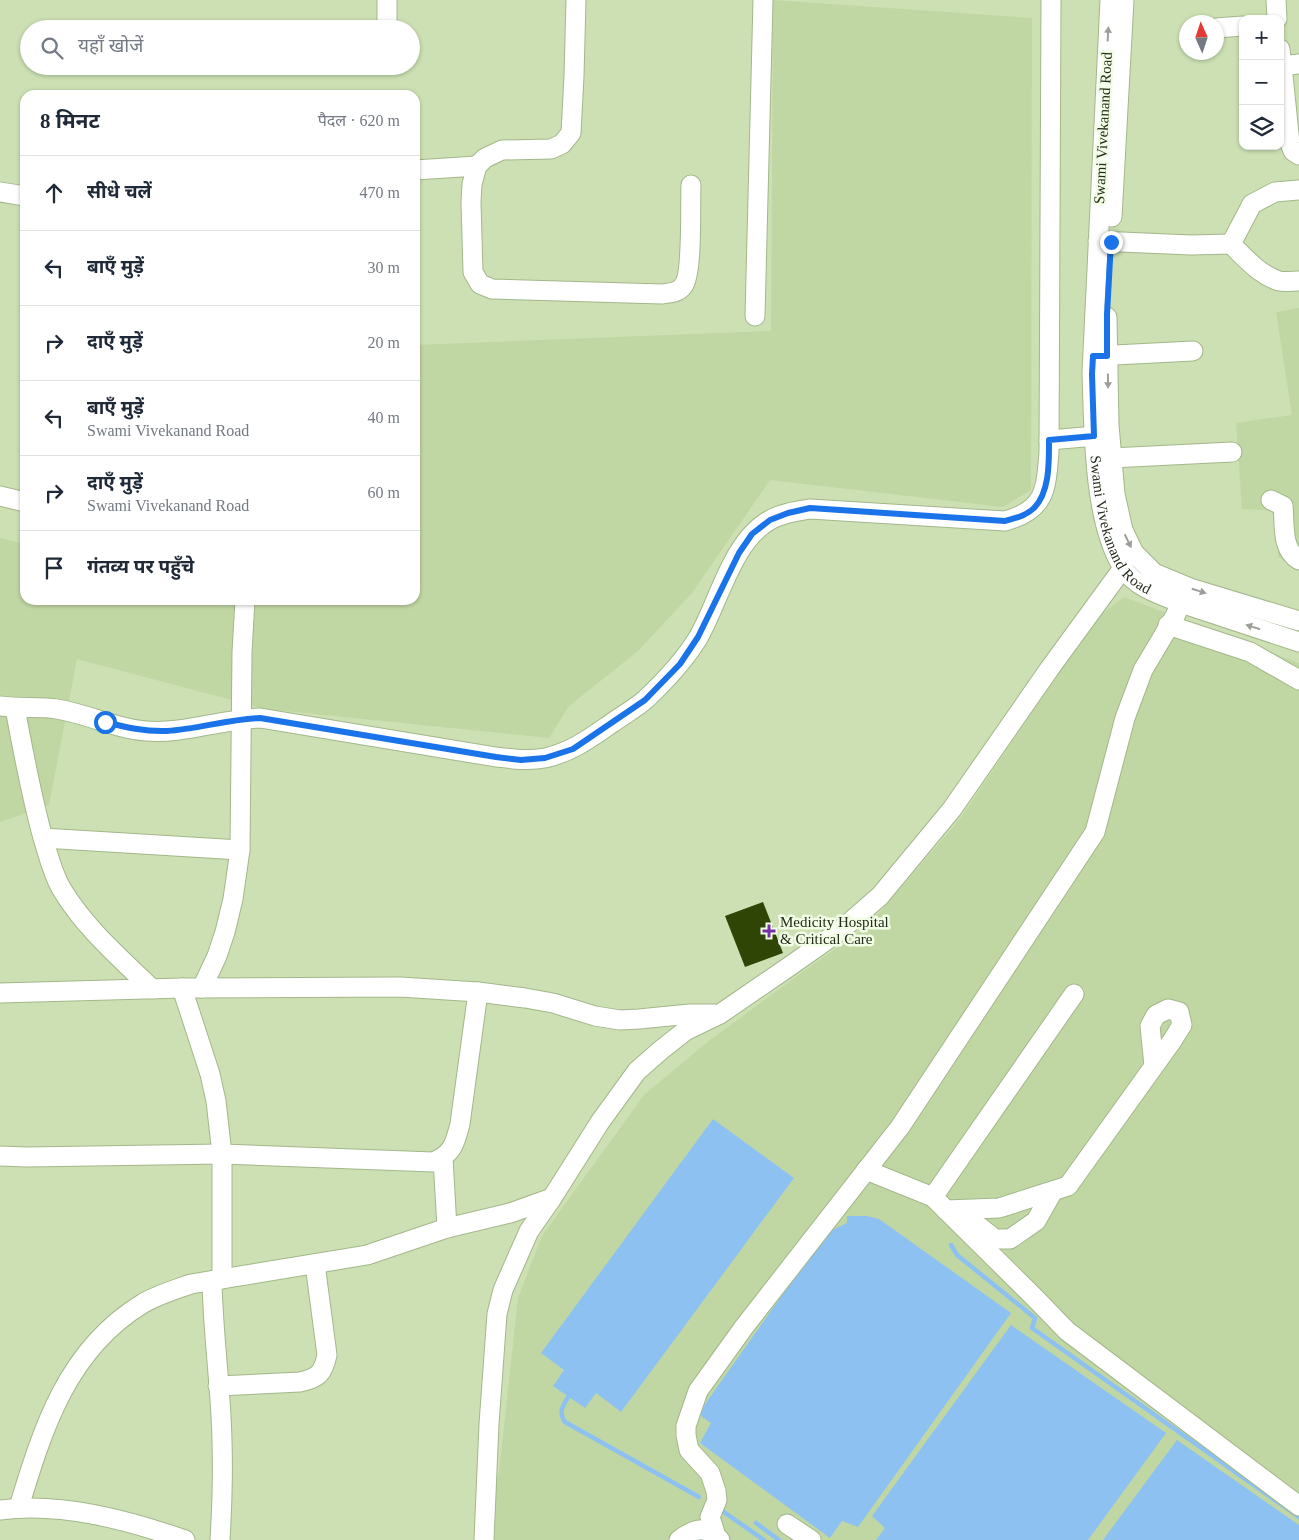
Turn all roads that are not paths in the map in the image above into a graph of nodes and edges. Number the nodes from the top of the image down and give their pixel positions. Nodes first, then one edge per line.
1 (387, 0) edge
2 (576, 0) edge
3 (763, 0) edge
4 (1051, 0) edge
5 (1110, 0) edge
6 (1124, 0) edge
7 (1276, 0) edge
8 (1277, 15) edge
9 (387, 20) edge
10 (1239, 26) edge
11 (1224, 27) edge
12 (1287, 60) edge
13 (1299, 155) edge
14 (477, 166) junction
15 (420, 170) edge
16 (691, 185) dead end
17 (1299, 190) edge
18 (0, 192) edge
19 (20, 195) edge
20 (1105, 242) junction
21 (1231, 244) junction
22 (1299, 281) edge
23 (755, 316) dead end
24 (1193, 351) dead end
25 (1100, 356) junction
26 (1102, 436) junction
27 (1049, 440) junction
28 (1232, 452) dead end
29 (1112, 458) junction
30 (0, 496) edge
31 (1271, 500) dead end
32 (20, 501) edge
33 (1299, 560) edge
34 (1123, 568) junction
35 (1181, 603) junction
36 (246, 605) edge
37 (1299, 621) edge
38 (1168, 625) junction
39 (1299, 642) edge
40 (1299, 680) edge
41 (8, 707) edge
42 (242, 718) junction
43 (43, 838) junction
44 (240, 850) junction
45 (182, 988) junction
46 (202, 988) junction
47 (152, 989) junction
48 (478, 992) junction
49 (0, 993) edge
50 (1074, 994) dead end
51 (720, 1014) junction
52 (1154, 1066) dead end
53 (222, 1154) junction
54 (0, 1156) edge
55 (443, 1158) junction
56 (866, 1170) junction
57 (1053, 1191) junction
58 (552, 1198) junction
59 (939, 1203) junction
60 (447, 1228) junction
61 (315, 1264) junction
62 (217, 1280) junction
63 (218, 1386) junction
64 (1299, 1506) edge
65 (19, 1507) junction
66 (0, 1510) edge
67 (787, 1524) dead end
68 (718, 1538) edge
69 (185, 1540) edge
70 (220, 1540) edge
71 (484, 1540) edge
72 (679, 1540) edge
73 (811, 1540) edge

1 - 9 street
2 - 14 street
3 - 23 street
4 - 27 street
20 -> 5 street, Swami Vivekanand Road
6 - 20 street, Swami Vivekanand Road
7 - 8 street
10 - 11 street
12 - 13 street
14 - 15 street
14 - 16 street
17 - 21 street
18 - 19 street
20 - 21 street
20 - 25 street, Swami Vivekanand Road
21 - 22 street
24 - 25 street
25 - 26 street, Swami Vivekanand Road
26 - 27 street
26 - 29 street, Swami Vivekanand Road
26 - 34 street, Swami Vivekanand Road
27 - 42 street
28 - 29 street
29 -> 37 street, Swami Vivekanand Road
30 - 32 street
31 - 33 street
34 - 35 street, Swami Vivekanand Road
34 - 51 street
35 - 38 street
39 -> 35 street, Swami Vivekanand Road
36 - 42 street
38 - 40 street
38 - 56 street
41 - 42 street
41 - 43 street
42 - 44 street
43 - 44 street
43 - 47 street
44 - 46 street
45 - 46 street
45 - 47 street
45 - 53 street
46 - 48 street
47 - 49 street
48 - 51 street
48 - 55 street
50 - 59 street
51 - 58 street
52 - 57 street
53 - 54 street
53 - 55 street
53 - 62 street
55 - 60 street
56 - 59 street
56 - 68 street
57 - 59 street
57 - 59 street
58 - 60 street
58 - 71 street
59 - 64 street
60 - 61 street
61 - 62 street
61 - 63 street
62 - 63 street
62 - 65 street
63 - 70 street
65 - 66 street
65 - 69 street
67 - 73 street
68 - 72 street

